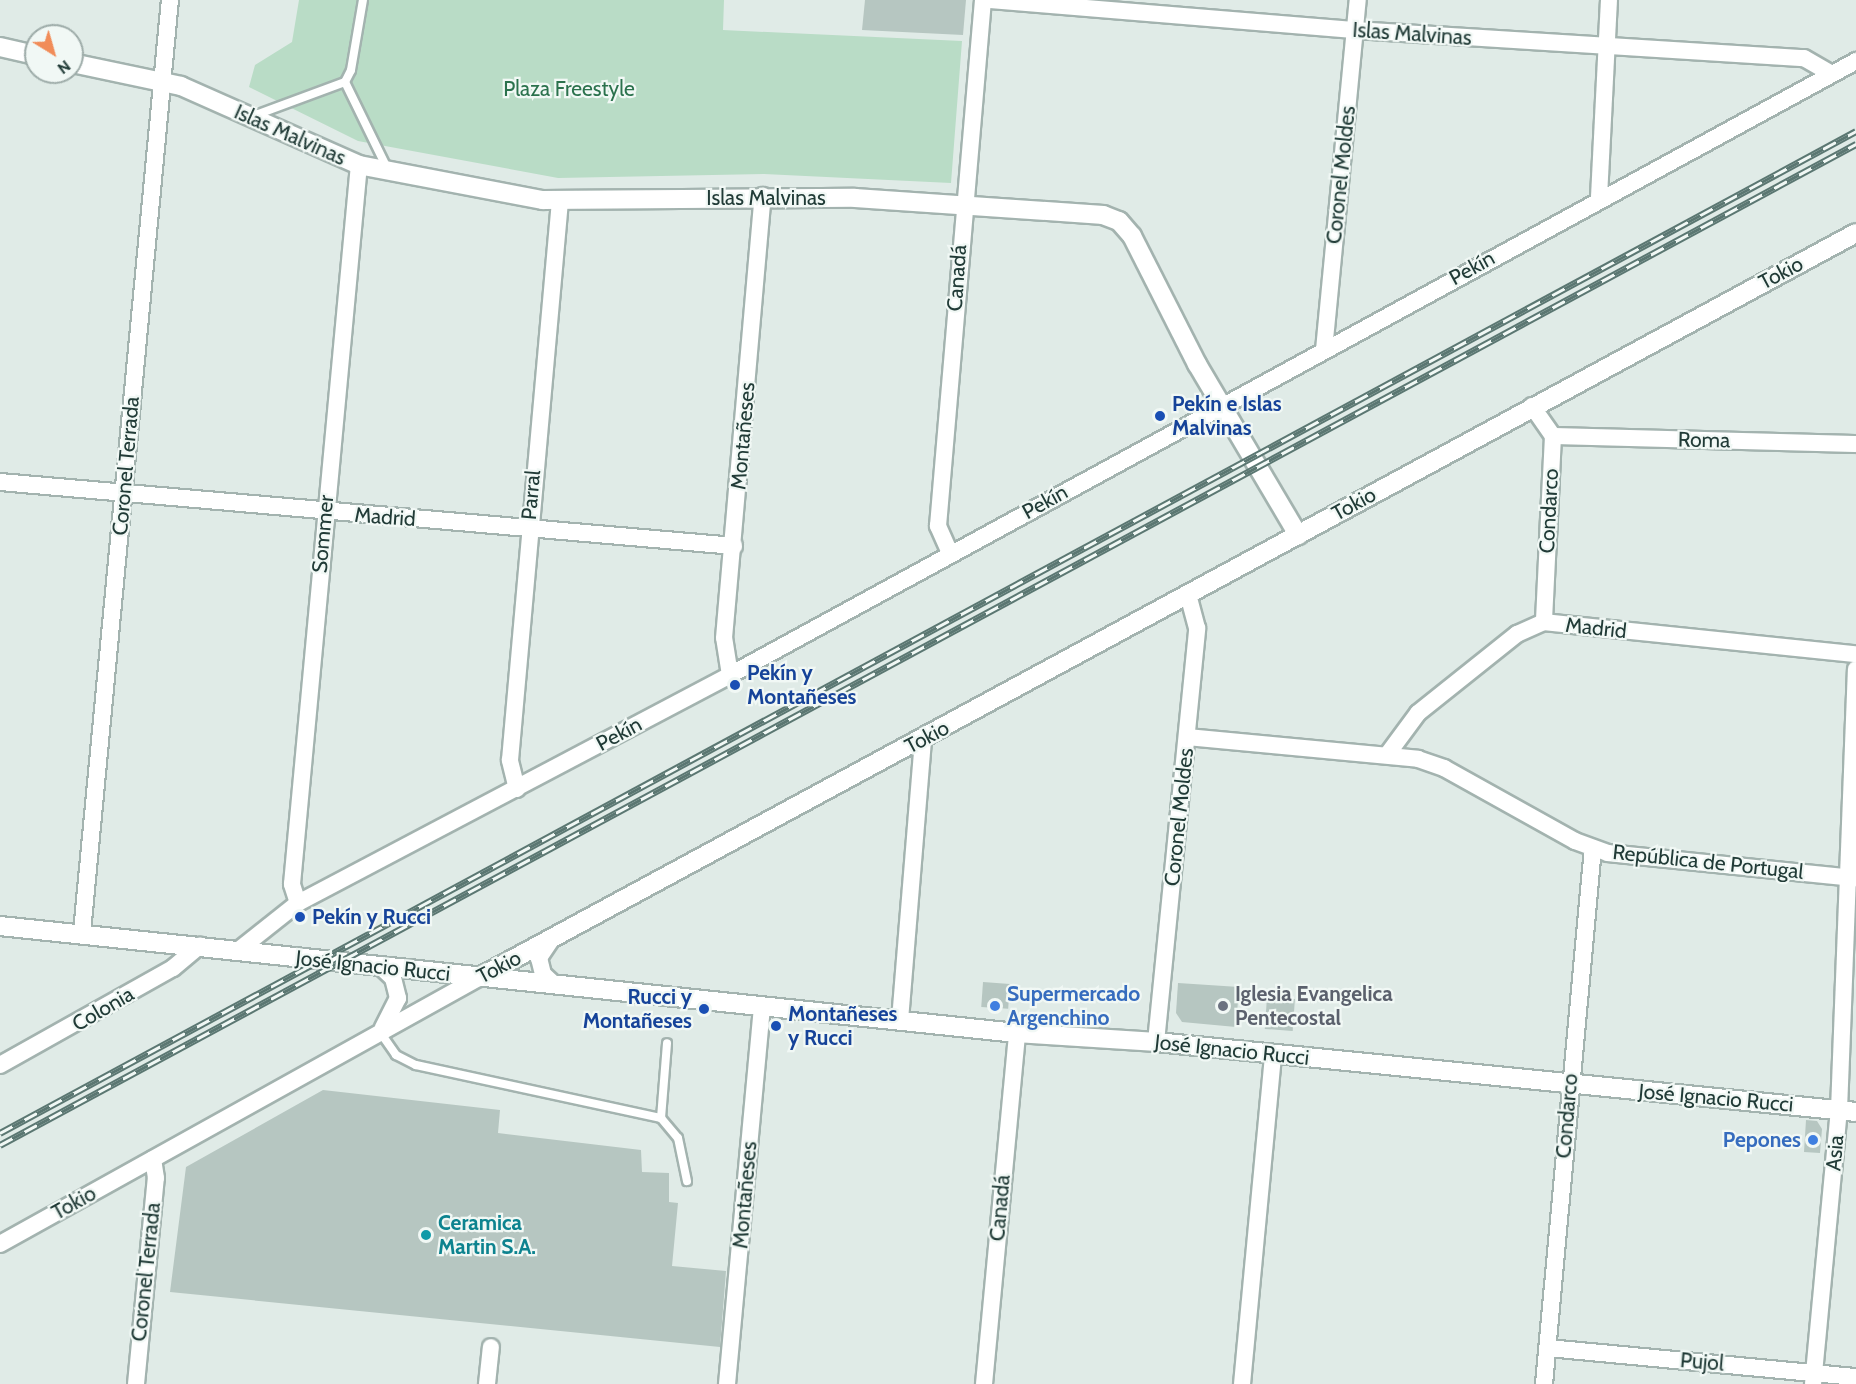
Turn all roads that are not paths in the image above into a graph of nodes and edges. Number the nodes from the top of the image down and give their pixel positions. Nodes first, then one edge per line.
1 (170, 0) edge
2 (363, 0) edge
3 (983, 0) edge
4 (989, 0) edge
5 (1358, 0) edge
6 (1609, 0) edge
7 (1355, 30) junction
8 (1607, 46) junction
9 (0, 47) edge
10 (24, 52) edge
11 (1856, 61) edge
12 (84, 66) edge
13 (1832, 74) junction
14 (162, 82) junction
15 (345, 82) junction
16 (249, 117) junction
17 (359, 165) junction
18 (390, 174) junction
19 (763, 196) junction
20 (1599, 197) junction
21 (560, 201) junction
22 (963, 206) junction
23 (1856, 233) edge
24 (1324, 350) junction
25 (1223, 405) junction
26 (1532, 406) junction
27 (1553, 436) junction
28 (1856, 444) edge
29 (0, 482) edge
30 (123, 494) junction
31 (324, 513) junction
32 (528, 527) junction
33 (1298, 535) junction
34 (734, 546) junction
35 (950, 553) junction
36 (1188, 594) junction
37 (1544, 622) junction
38 (1856, 654) edge
39 (1856, 669) edge
40 (730, 675) junction
41 (1187, 737) junction
42 (923, 740) junction
43 (1387, 755) junction
44 (517, 789) junction
45 (1593, 848) junction
46 (1853, 878) edge
47 (298, 903) junction
48 (0, 926) edge
49 (82, 932) junction
50 (554, 937) junction
51 (200, 945) junction
52 (240, 949) junction
53 (381, 967) junction
54 (480, 977) junction
55 (555, 985) junction
56 (762, 1006) junction
57 (900, 1020) junction
58 (381, 1031) junction
59 (1017, 1033) junction
60 (667, 1042) dead end
61 (1156, 1042) junction
62 (1273, 1054) junction
63 (0, 1065) edge
64 (1570, 1084) junction
65 (1847, 1111) edge
66 (661, 1118) junction
67 (153, 1159) junction
68 (687, 1181) dead end
69 (0, 1244) edge
70 (491, 1347) dead end
71 (1548, 1348) junction
72 (1856, 1377) edge
73 (1813, 1378) edge
74 (136, 1384) edge
75 (487, 1384) edge
76 (727, 1384) edge
77 (984, 1384) edge
78 (1242, 1384) edge
79 (1544, 1384) edge

1 - 14 street, Coronel Terrada
2 - 15 lane
3 - 22 street, Canadá
4 - 7 street, Islas Malvinas
5 - 7 street, Coronel Moldes
6 - 8 street
7 - 8 street, Islas Malvinas
7 - 24 street, Coronel Moldes
8 - 13 street, Islas Malvinas
8 - 20 street
9 - 10 street
11 - 13 street, Pekín
12 - 14 street, Islas Malvinas
13 - 20 street, Pekín
14 - 16 street, Islas Malvinas
14 - 30 street, Coronel Terrada
15 - 16 lane
15 - 18 lane
16 - 17 street, Islas Malvinas
17 - 18 street, Islas Malvinas
17 - 31 street, Sommer
18 - 21 street, Islas Malvinas
19 - 21 street, Islas Malvinas
19 - 22 street, Islas Malvinas
19 - 34 street, Montañeses
20 - 24 street, Pekín
21 - 32 street, Parral
22 - 25 street, Islas Malvinas
22 - 35 street, Canadá
23 - 26 street, Tokio
24 - 25 street, Pekín
25 - 33 street, Islas Malvinas
25 - 35 street, Pekín
26 - 27 street
26 - 33 street, Tokio
27 - 28 street, Roma
27 - 37 street, Condarco
29 - 30 street, Madrid
30 - 31 street, Madrid
30 - 49 street, Coronel Terrada
31 - 32 street, Madrid
31 - 47 street, Sommer
32 - 34 street, Madrid
32 - 44 street, Parral
33 - 36 street, Tokio
34 - 40 street, Montañeses
35 - 40 street, Pekín
36 - 41 street, Coronel Moldes
36 - 42 street, Tokio
37 - 38 street, Madrid
37 - 43 street, Madrid
39 - 46 street, Asia
40 - 44 street, Pekín
41 - 43 street, República de Portugal
41 - 61 street, Coronel Moldes
42 - 50 street, Tokio
42 - 57 street
43 - 45 street, República de Portugal
44 - 47 street, Pekín
45 - 46 street, República de Portugal
45 - 64 street, Condarco
46 - 65 street, Asia
47 - 52 street, Pekín
48 - 49 street, José Ignacio Rucci
49 - 51 street, José Ignacio Rucci
50 - 54 street, Tokio
50 - 55 street
51 - 52 street, José Ignacio Rucci
51 - 63 street, Colonia
52 - 53 street, José Ignacio Rucci
53 - 54 street, José Ignacio Rucci
53 - 58 street
54 - 55 street, José Ignacio Rucci
54 - 58 street, Tokio
55 - 56 street, José Ignacio Rucci
56 - 57 street, José Ignacio Rucci
56 - 76 street, Montañeses
57 - 59 street, José Ignacio Rucci
58 - 66 lane
58 - 67 street, Tokio
59 - 61 street, José Ignacio Rucci
59 - 77 street, Canadá
60 - 66 lane
61 - 62 street, José Ignacio Rucci
62 - 64 street, José Ignacio Rucci
62 - 78 street
64 - 65 street, José Ignacio Rucci
64 - 71 street, Condarco
65 - 73 street, Asia
66 - 68 lane
67 - 69 street, Tokio
67 - 74 street, Coronel Terrada
70 - 75 street
71 - 73 street, Pujol
71 - 79 street, Condarco
72 - 73 street, Pujol

